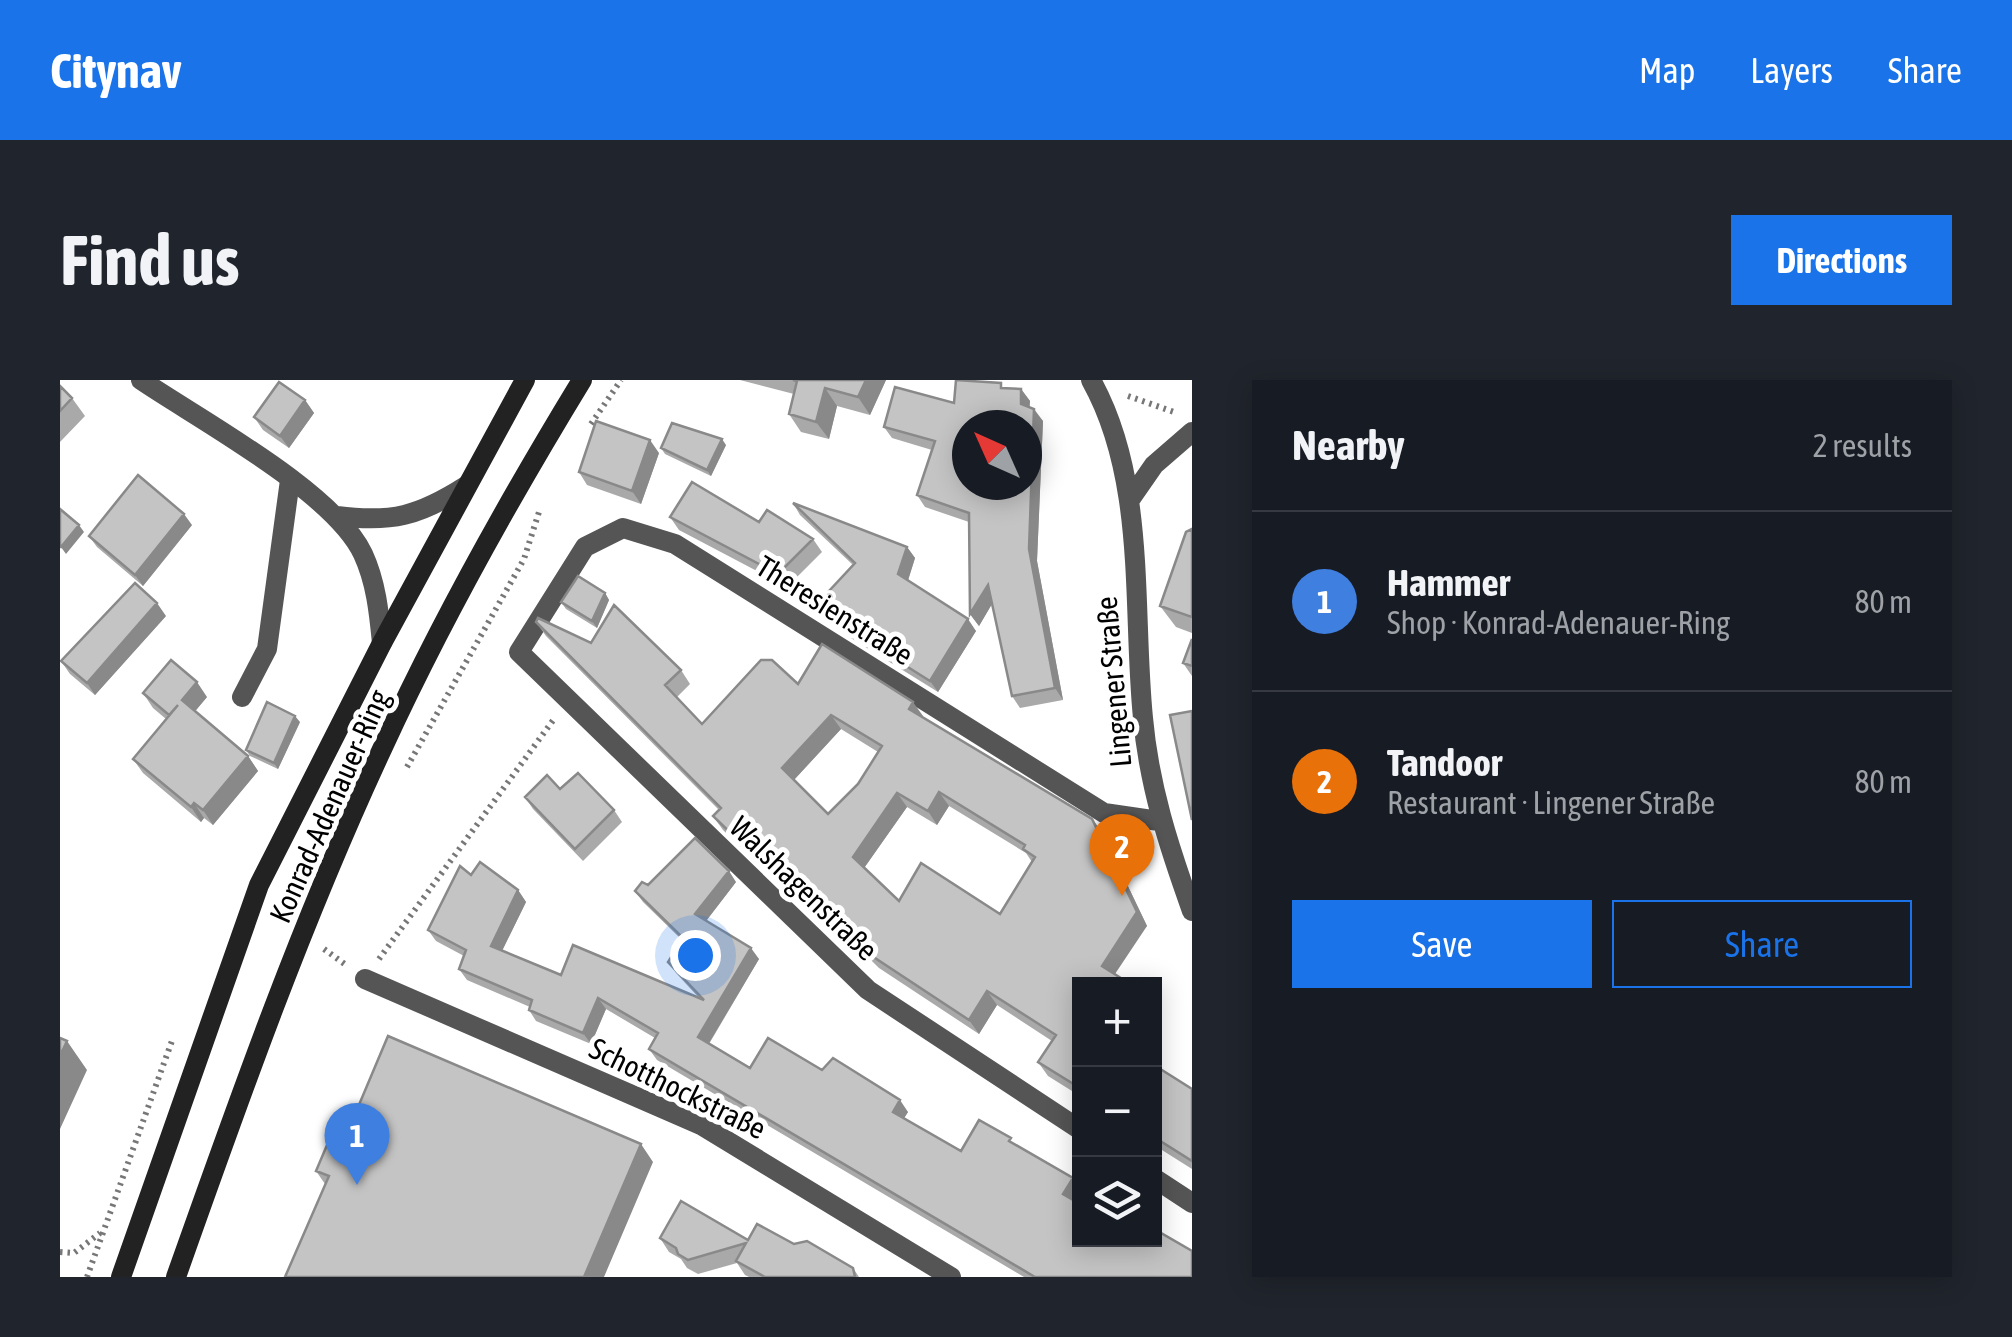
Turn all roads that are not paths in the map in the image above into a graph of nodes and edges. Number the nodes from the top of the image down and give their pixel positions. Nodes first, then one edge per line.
1 (141, 380) edge
2 (525, 380) edge
3 (582, 380) edge
4 (1092, 382) edge
5 (1192, 432) edge
6 (290, 480) junction
7 (466, 486) junction
8 (1129, 501) junction
9 (337, 516) junction
10 (382, 643) junction
11 (518, 652) joint
12 (242, 697) dead end
13 (1160, 821) junction
14 (1192, 910) edge
15 (365, 979) road end
16 (1072, 1124) edge
17 (1162, 1183) edge
18 (1192, 1203) edge
19 (121, 1277) edge
20 (176, 1277) edge
21 (951, 1277) edge

1 - 6 street
2 - 7 main road, Konrad-Adenauer-Ring
3 - 20 main road, Konrad-Adenauer-Ring
4 - 8 street, Lingener Straße
5 - 8 street
6 - 9 street
6 - 12 street
7 - 9 street
7 - 10 main road, Konrad-Adenauer-Ring
8 - 13 street, Lingener Straße
9 - 10 street
10 - 19 main road, Konrad-Adenauer-Ring
11 - 13 street, Theresienstraße
11 - 16 street, Walshagenstraße
13 - 14 street, Lingener Straße
15 - 21 street, Schotthockstraße
17 - 18 street

